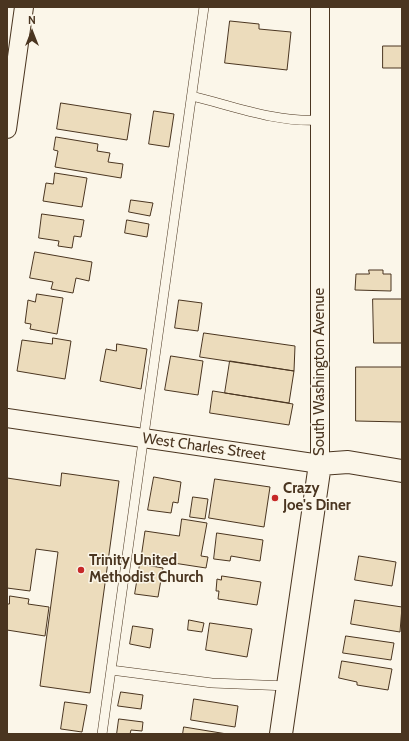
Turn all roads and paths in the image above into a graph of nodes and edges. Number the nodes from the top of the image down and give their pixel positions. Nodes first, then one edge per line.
1 (24, 7) edge
2 (204, 7) edge
3 (320, 7) edge
4 (192, 96) junction
5 (320, 120) junction
6 (7, 129) edge
7 (7, 418) edge
8 (144, 438) junction
9 (320, 464) junction
10 (402, 471) edge
11 (111, 670) junction
12 (288, 686) junction
13 (102, 734) edge
14 (281, 734) edge

1 - 6 street
2 - 4 lane
3 - 5 street, South Washington Avenue
4 - 5 lane
4 - 8 lane
5 - 9 street, South Washington Avenue
7 - 8 street, West Charles Street
8 - 9 street, West Charles Street
8 - 11 lane
9 - 10 main road, West Charles Street
9 - 12 main road, South Washington Avenue
11 - 12 lane
11 - 13 lane
12 - 14 main road, South Washington Avenue

